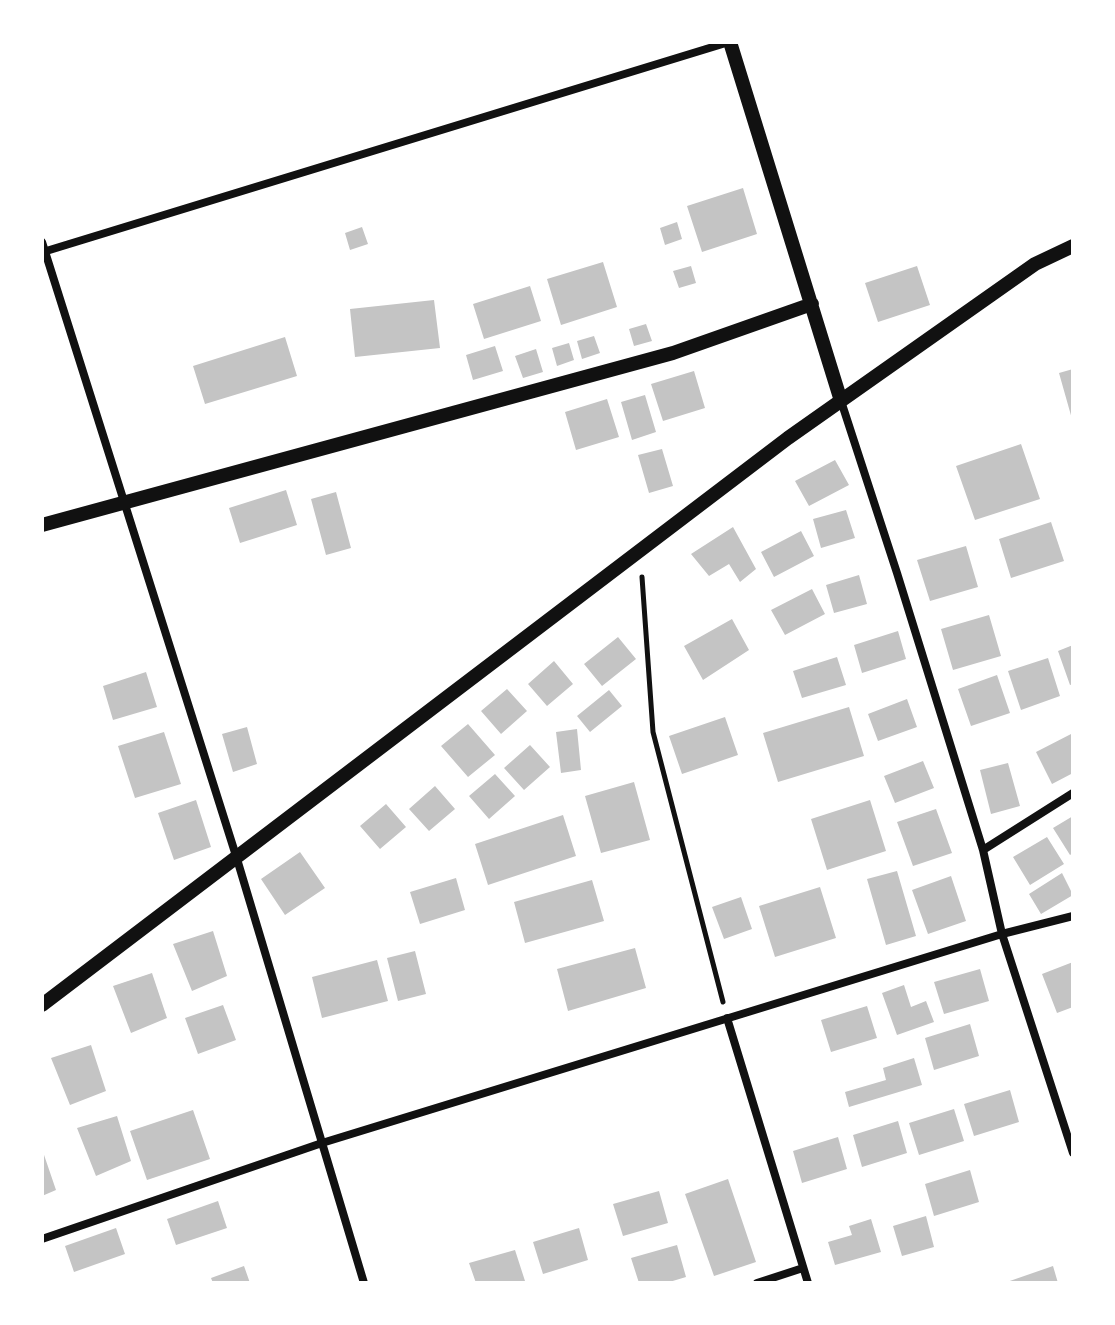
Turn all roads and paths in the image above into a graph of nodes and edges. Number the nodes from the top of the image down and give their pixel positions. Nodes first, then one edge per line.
1 (730, 42) edge
2 (1073, 246) edge
3 (43, 248) edge
4 (812, 304) junction
5 (841, 401) junction
6 (123, 502) junction
7 (42, 525) edge
8 (641, 552) junction
9 (1073, 793) edge
10 (983, 850) junction
11 (237, 859) junction
12 (1073, 916) edge
13 (1002, 934) junction
14 (42, 1005) edge
15 (727, 1018) junction
16 (322, 1143) junction
17 (1073, 1153) edge
18 (42, 1239) edge
19 (803, 1268) junction
20 (364, 1283) edge
21 (757, 1283) edge
22 (808, 1283) edge

1 - 3 street
1 - 4 street
2 - 5 street
3 - 6 street
4 - 5 street
4 - 6 street
5 - 8 street
5 - 10 street
6 - 7 street
6 - 11 street
8 - 11 street
8 - 15 path
9 - 10 street
10 - 13 street
11 - 14 street
11 - 16 street
12 - 13 street
13 - 15 street
13 - 17 street
15 - 16 street
15 - 19 street
16 - 18 street
16 - 20 street
19 - 21 street
19 - 22 street

